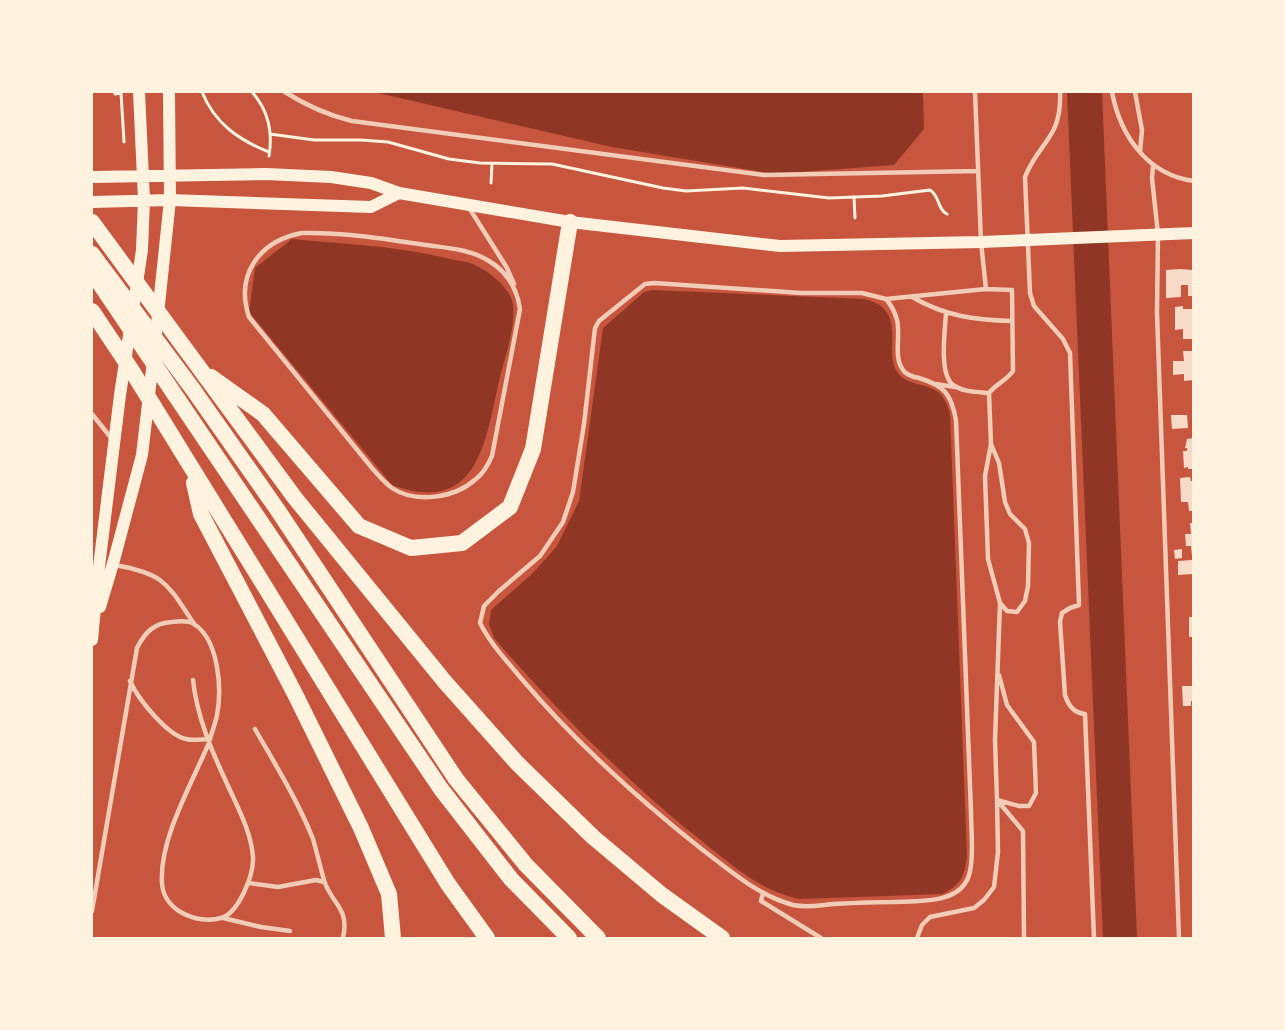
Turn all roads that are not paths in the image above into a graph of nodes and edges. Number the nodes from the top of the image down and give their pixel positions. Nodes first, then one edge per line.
1 (140, 92) edge
2 (169, 92) edge
3 (285, 92) edge
4 (975, 92) edge
5 (1060, 92) edge
6 (1112, 92) edge
7 (1135, 92) edge
8 (1140, 152) junction
9 (1153, 166) junction
10 (978, 171) junction
11 (143, 175) junction
12 (170, 175) junction
13 (92, 177) edge
14 (1194, 181) edge
15 (399, 193) junction
16 (144, 200) junction
17 (170, 200) junction
18 (92, 202) edge
19 (467, 205) junction
20 (92, 222) edge
21 (570, 222) junction
22 (1194, 232) edge
23 (1158, 234) junction
24 (1027, 240) junction
25 (981, 242) junction
26 (92, 254) edge
27 (92, 272) edge
28 (516, 289) junction
29 (986, 289) junction
30 (910, 296) junction
31 (886, 299) junction
32 (92, 310) edge
33 (946, 313) junction
34 (1012, 321) junction
35 (198, 368) junction
36 (934, 383) junction
37 (957, 387) junction
38 (989, 393) junction
39 (92, 414) edge
40 (114, 441) junction
41 (991, 444) junction
42 (192, 470) junction
43 (113, 564) junction
44 (1000, 603) junction
45 (93, 625) edge
46 (195, 625) junction
47 (92, 640) edge
48 (998, 668) junction
49 (193, 680) dead end
50 (130, 681) junction
51 (255, 729) dead end
52 (209, 739) junction
53 (997, 800) junction
54 (324, 882) junction
55 (249, 883) junction
56 (763, 893) junction
57 (92, 911) edge
58 (223, 918) junction
59 (290, 931) dead end
60 (343, 939) edge
61 (393, 939) edge
62 (487, 939) edge
63 (569, 939) edge
64 (598, 939) edge
65 (722, 939) edge
66 (821, 939) edge
67 (917, 939) edge
68 (1024, 939) edge
69 (1094, 939) edge
70 (1179, 939) edge

1 - 11 main road
2 - 12 main road
3 - 10 lane
4 - 10 lane
5 - 24 lane
6 - 8 lane
7 - 8 lane
8 - 9 lane
9 - 14 lane
9 - 23 lane
10 - 25 lane
11 - 12 main road
11 - 13 main road
11 - 16 main road
12 - 15 main road
12 - 17 main road
15 - 17 main road
15 - 19 main road
16 - 17 main road
16 - 18 main road
16 - 40 main road
17 - 43 main road
19 - 21 main road
19 - 28 lane
20 - 35 highway
21 - 25 main road
21 - 35 highway
22 - 23 main road
23 - 24 main road
23 - 70 lane
24 - 25 main road
24 - 69 lane
25 - 29 lane
26 - 64 highway
27 - 63 highway
28 - 28 lane
29 - 30 lane
29 - 34 lane
30 - 31 lane
30 - 33 lane
31 - 36 lane
31 - 56 lane
32 - 42 highway
33 - 34 lane
33 - 37 lane
34 - 38 lane
35 - 65 highway
36 - 37 lane
36 - 56 lane
37 - 38 lane
38 - 41 lane
39 - 40 lane
40 - 45 main road
41 - 44 lane
41 - 44 lane
42 - 61 highway
42 - 62 highway
43 - 45 main road
43 - 46 lane
44 - 48 lane
45 - 47 main road
46 - 50 lane
46 - 52 lane
48 - 53 lane
48 - 53 lane
49 - 52 lane
50 - 52 lane
50 - 57 lane
51 - 54 lane
52 - 55 lane
52 - 58 lane
53 - 67 lane
53 - 68 lane
54 - 55 lane
54 - 60 lane
55 - 58 lane
56 - 66 lane
58 - 59 lane

